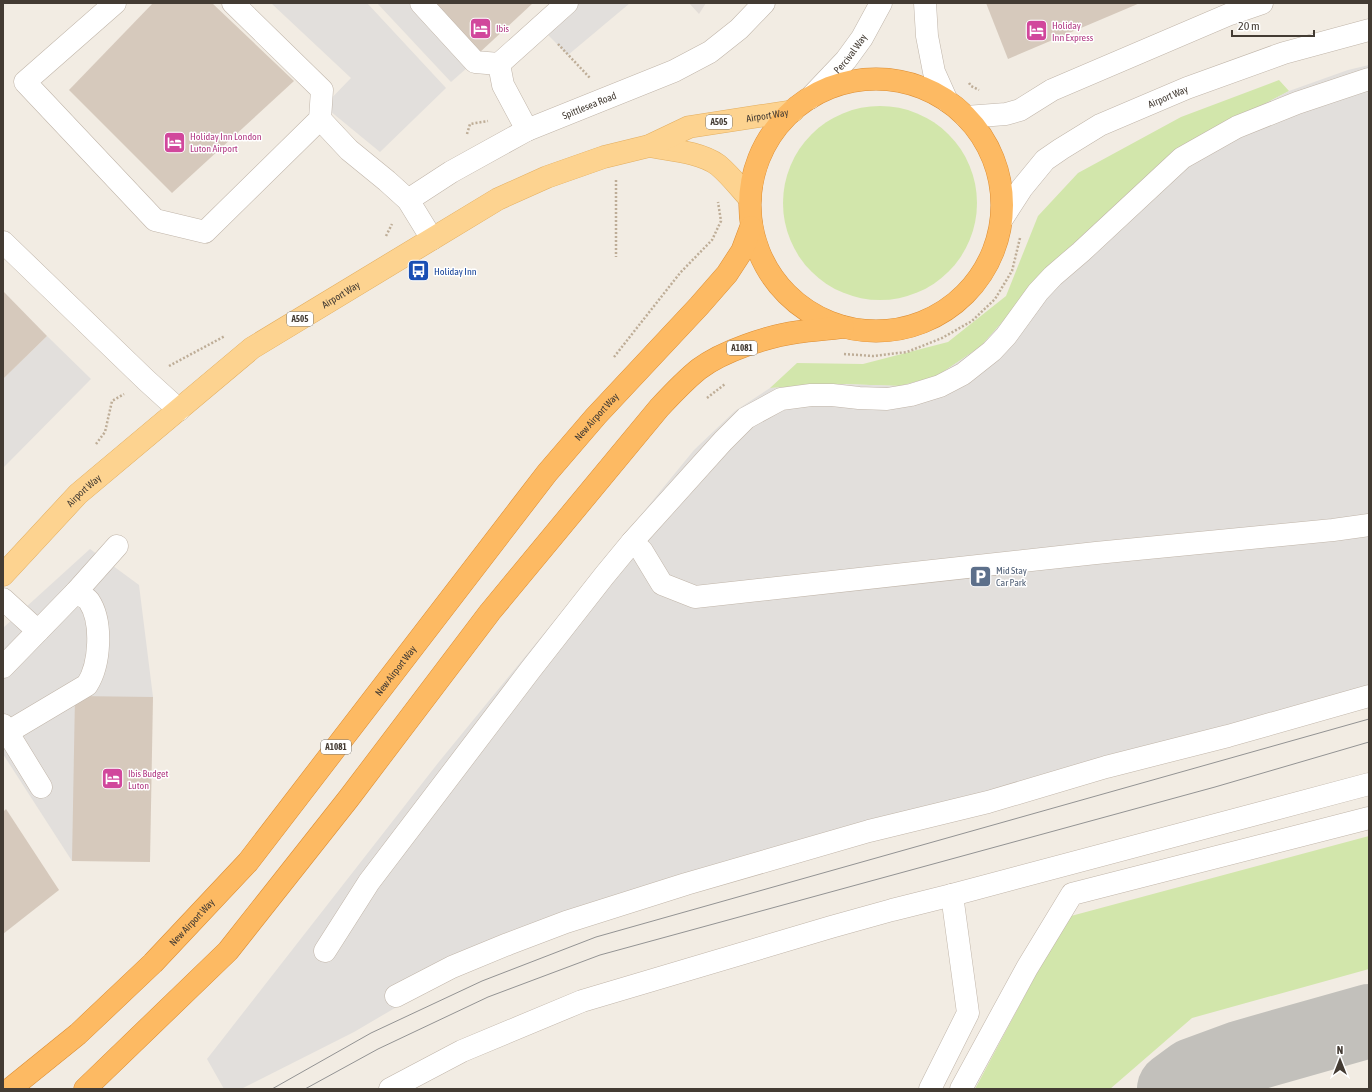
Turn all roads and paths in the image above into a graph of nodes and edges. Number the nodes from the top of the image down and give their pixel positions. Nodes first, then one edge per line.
1 (115, 3) edge
2 (233, 3) edge
3 (422, 3) edge
4 (567, 3) edge
5 (764, 3) edge
6 (881, 3) edge
7 (925, 3) edge
8 (1262, 3) edge
9 (541, 26) junction
10 (1369, 30) edge
11 (499, 64) junction
12 (1369, 79) edge
13 (592, 80) dead end
14 (967, 81) dead end
15 (984, 93) dead end
16 (947, 101) junction
17 (802, 104) junction
18 (966, 117) junction
19 (320, 119) junction
20 (527, 130) junction
21 (649, 146) junction
22 (615, 154) junction
23 (750, 199) junction
24 (408, 200) junction
25 (718, 201) dead end
26 (1002, 219) junction
27 (752, 227) junction
28 (1021, 236) dead end
29 (432, 239) junction
30 (3, 242) edge
31 (616, 257) dead end
32 (844, 327) junction
33 (843, 354) dead end
34 (632, 377) junction
35 (728, 382) dead end
36 (706, 399) dead end
37 (179, 410) junction
38 (1369, 525) edge
39 (632, 542) junction
40 (117, 546) dead end
41 (3, 575) edge
42 (76, 592) junction
43 (3, 599) edge
44 (38, 631) junction
45 (3, 667) edge
46 (1369, 696) edge
47 (5, 729) edge
48 (1369, 784) edge
49 (41, 787) dead end
50 (1369, 818) edge
51 (952, 895) junction
52 (325, 951) dead end
53 (396, 996) dead end
54 (10, 1089) edge
55 (85, 1089) edge
56 (390, 1089) edge
57 (930, 1089) edge
58 (961, 1089) edge

1 - 19 street
2 - 19 street
3 - 11 street
4 - 9 street
5 - 20 street, Spittlesea Road
6 - 17 street, Percival Way
7 - 16 street
8 - 18 street
9 - 11 street
9 - 13 path
10 - 26 street, Airport Way
11 - 20 street
12 - 39 street
14 - 15 path
16 - 17 highway
16 - 18 highway
17 - 21 main road, Airport Way / A505
17 - 23 highway
18 - 26 highway
19 - 24 street
20 - 24 street, Spittlesea Road
21 - 22 main road, Airport Way / A505
21 - 23 main road, Airport Way / A505
22 - 29 main road, Airport Way / A505
22 - 31 path
23 - 27 highway
24 - 29 street
25 - 34 path
26 - 32 highway
27 - 32 highway
27 - 34 highway, New Airport Way / A1081
28 - 33 path
29 - 37 main road, Airport Way / A505
30 - 37 street
32 - 55 highway, A1081
34 - 54 highway, New Airport Way / A1081
35 - 36 path
37 - 41 main road, Airport Way / A505
38 - 39 street
39 - 52 street
40 - 42 street
42 - 44 street
42 - 47 street
43 - 44 street
44 - 45 street
46 - 53 street
47 - 49 street
48 - 51 street
50 - 58 street
51 - 56 street
51 - 57 street

